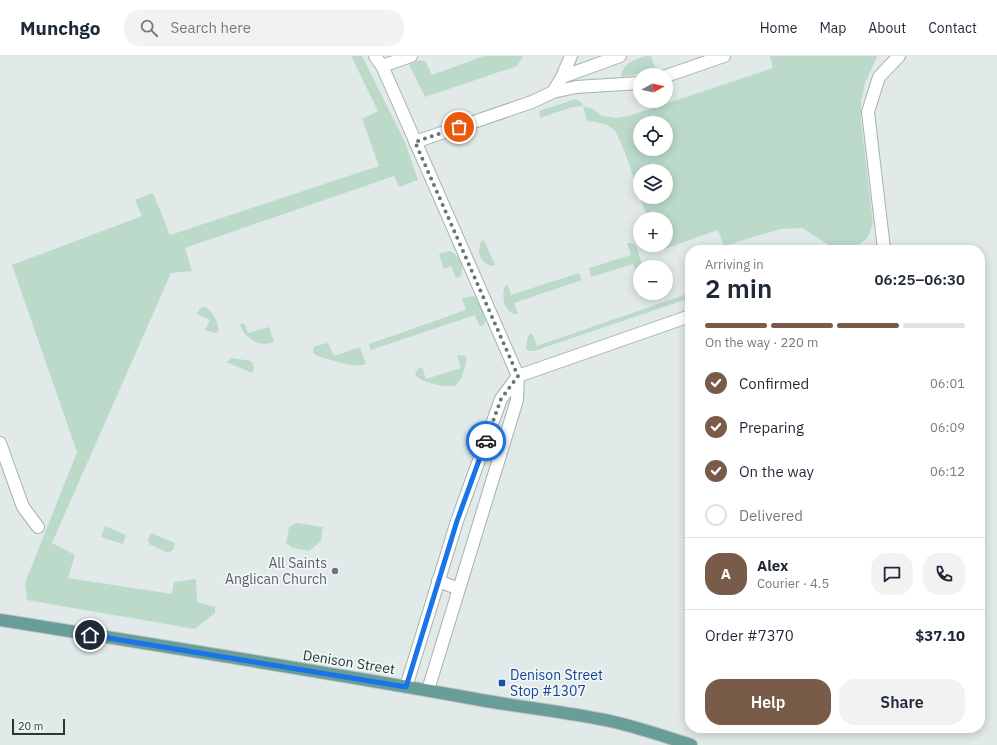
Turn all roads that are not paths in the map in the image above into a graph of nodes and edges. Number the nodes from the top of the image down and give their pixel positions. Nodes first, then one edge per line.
1 (376, 56) edge
2 (410, 56) edge
3 (571, 56) edge
4 (620, 56) edge
5 (724, 56) edge
6 (900, 56) edge
7 (382, 66) junction
8 (673, 74) edge
9 (562, 77) junction
10 (633, 83) edge
11 (553, 92) junction
12 (415, 142) junction
13 (884, 245) edge
14 (685, 318) edge
15 (518, 376) junction
16 (0, 443) edge
17 (38, 527) dead end
18 (438, 581) junction
19 (459, 589) junction
20 (0, 620) edge
21 (406, 687) junction
22 (428, 690) junction
23 (691, 745) edge

1 - 7 lane
2 - 7 lane
3 - 9 lane
4 - 9 lane
5 - 8 lane
6 - 13 lane
7 - 12 lane
9 - 11 lane
10 - 11 lane
11 - 12 lane
12 - 15 lane
14 - 15 lane
15 - 18 lane
15 - 19 lane
16 - 17 lane
18 - 19 lane
18 - 21 lane
19 - 22 lane
20 - 21 main road, Denison Street
21 - 22 main road, Denison Street
22 - 23 main road, Denison Street

